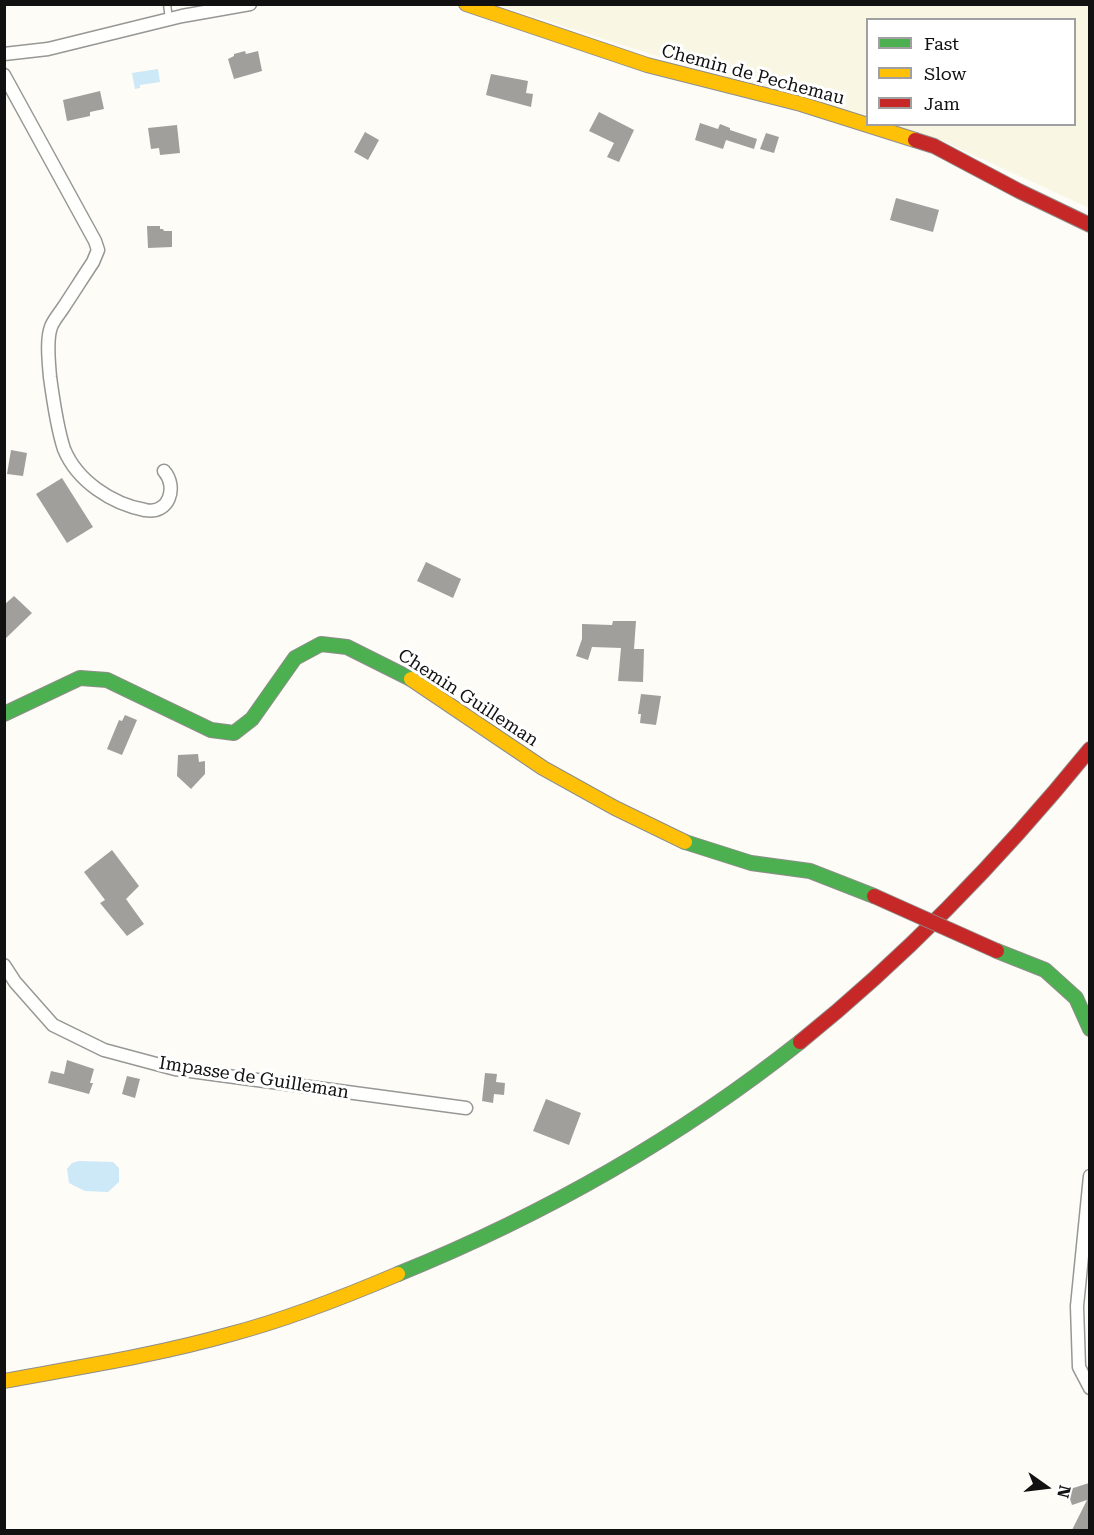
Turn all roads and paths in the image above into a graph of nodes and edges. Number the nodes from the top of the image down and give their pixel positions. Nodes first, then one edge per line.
1 (166, 4) edge
2 (250, 4) edge
3 (466, 4) edge
4 (169, 19) junction
5 (4, 54) edge
6 (4, 75) edge
7 (866, 125) edge
8 (871, 126) edge
9 (1089, 225) edge
10 (164, 471) dead end
11 (4, 714) edge
12 (1089, 750) edge
13 (4, 965) edge
14 (1089, 1029) edge
15 (466, 1108) dead end
16 (1089, 1176) edge
17 (4, 1381) edge
18 (1089, 1388) edge

1 - 4 lane
2 - 4 street
3 - 7 street, Chemin de Pechemau
4 - 5 street
6 - 10 street
8 - 9 street, Chemin de Pechemau
11 - 14 street, Chemin Guilleman, bridge
12 - 17 street
13 - 15 street, Impasse de Guilleman
16 - 18 street

